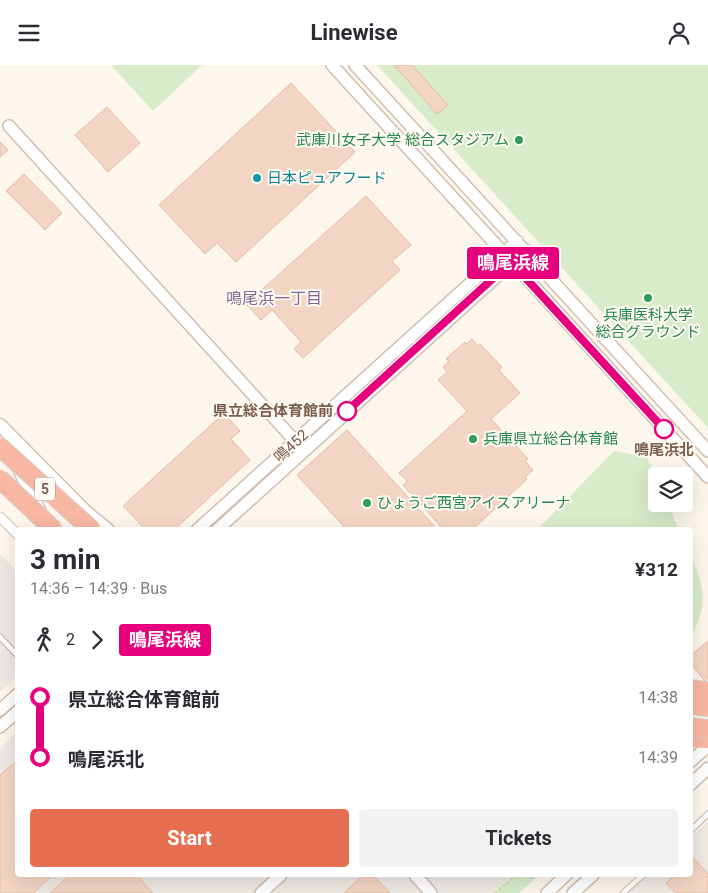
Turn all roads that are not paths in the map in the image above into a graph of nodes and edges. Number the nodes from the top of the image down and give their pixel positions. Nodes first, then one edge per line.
1 (332, 65) edge
2 (355, 65) edge
3 (9, 126) dead end
4 (517, 241) junction
5 (526, 250) junction
6 (507, 258) junction
7 (0, 425) edge
8 (0, 439) edge
9 (296, 441) junction
10 (0, 447) edge
11 (304, 451) junction
12 (708, 451) edge
13 (708, 477) edge
14 (0, 479) edge
15 (0, 517) edge
16 (48, 527) edge
17 (51, 527) edge
18 (89, 527) edge
19 (104, 527) edge
20 (200, 527) edge
21 (221, 527) edge
22 (15, 532) edge
23 (0, 637) edge
24 (15, 654) edge
25 (693, 689) edge
26 (708, 691) edge
27 (15, 697) edge
28 (693, 705) edge
29 (708, 707) edge
30 (0, 710) edge
31 (15, 714) edge
32 (0, 727) edge
33 (693, 727) edge
34 (708, 729) edge
35 (693, 738) edge
36 (708, 739) edge
37 (708, 746) edge
38 (693, 759) edge
39 (708, 768) edge
40 (693, 782) edge
41 (708, 815) edge
42 (693, 828) edge
43 (279, 877) edge
44 (417, 877) edge
45 (564, 877) edge
46 (591, 877) edge
47 (640, 877) edge
48 (262, 893) edge
49 (431, 893) edge
50 (547, 893) edge
51 (573, 893) edge
52 (623, 893) edge

1 - 6 street
2 - 4 street
3 - 9 street
4 - 5 street
4 - 6 street, 鳴452
5 - 6 street
5 - 12 street
6 - 9 street, 鳴452
6 - 11 street, 鳴452
6 - 13 street
7 - 19 main road
8 - 16 main road
9 - 11 street
9 - 20 street, 鳴452
10 - 18 highway, 5, bridge
11 - 21 street, 鳴452
14 - 17 highway, 5, bridge
15 - 22 street
23 - 24 lane
25 - 26 highway
27 - 30 street
28 - 29 highway
31 - 32 street
33 - 34 highway, bridge
35 - 36 highway
37 - 38 street
39 - 40 street
41 - 42 lane
43 - 48 street
44 - 49 street
45 - 50 street
46 - 51 street
47 - 52 lane

